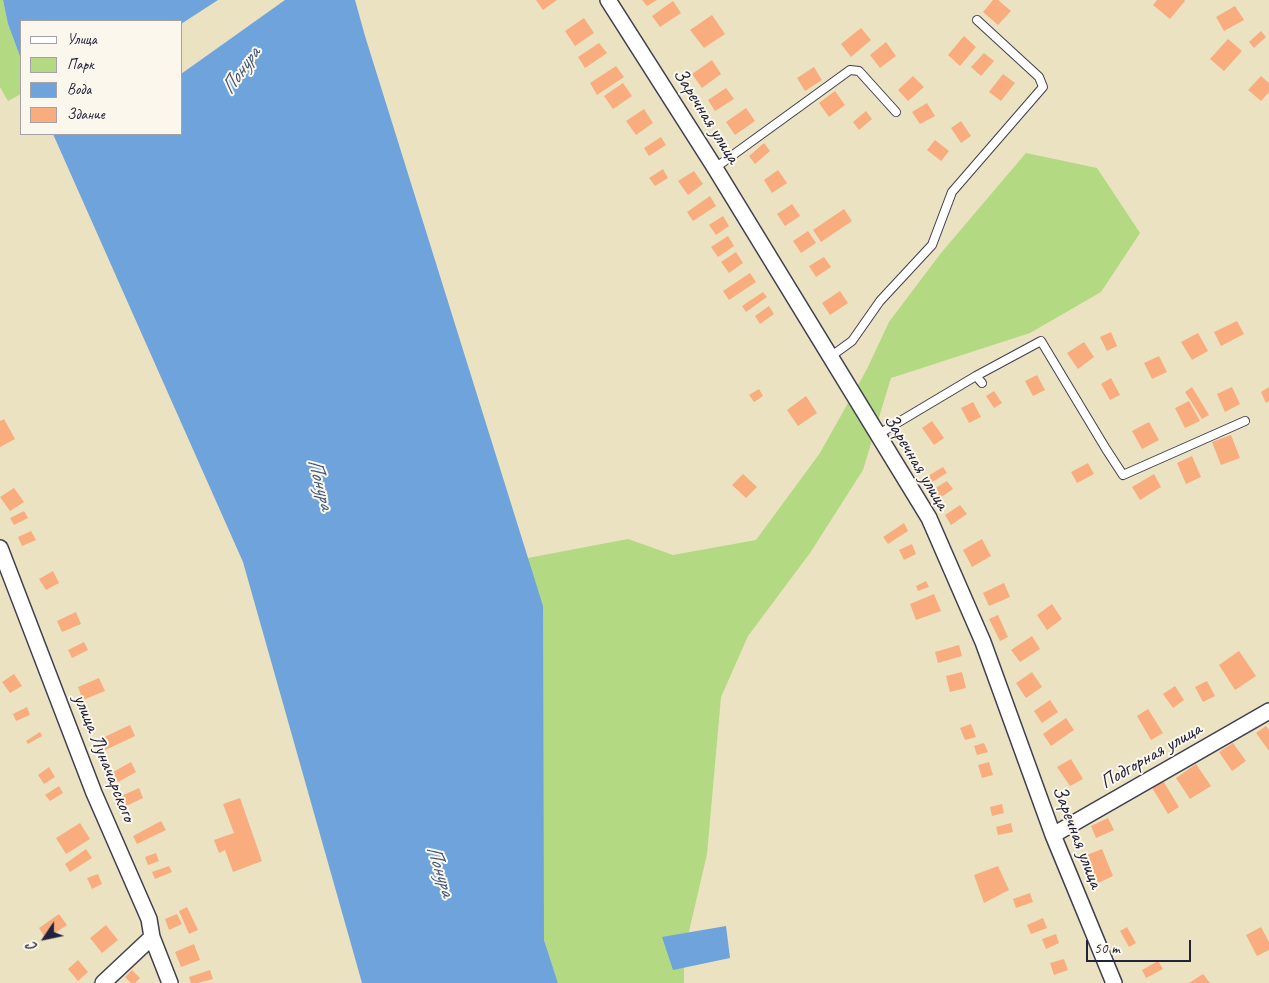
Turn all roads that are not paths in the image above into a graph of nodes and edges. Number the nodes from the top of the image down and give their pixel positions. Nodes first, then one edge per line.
1 (608, 0) edge
2 (977, 20) dead end
3 (896, 112) dead end
4 (715, 168) junction
5 (830, 357) junction
6 (1245, 421) dead end
7 (877, 435) junction
8 (0, 548) edge
9 (1269, 711) edge
10 (1054, 835) junction
11 (152, 937) junction
12 (103, 983) edge
13 (170, 983) edge
14 (1114, 983) edge

1 - 4 street, Заречная улица
2 - 5 lane
3 - 4 lane
4 - 5 street, Заречная улица
5 - 7 street, Заречная улица
6 - 7 lane
7 - 10 street, Заречная улица
8 - 11 street, улица Луначарского
9 - 10 street, Подгорная улица
10 - 14 street, Заречная улица
11 - 12 street
11 - 13 street, улица Луначарского

